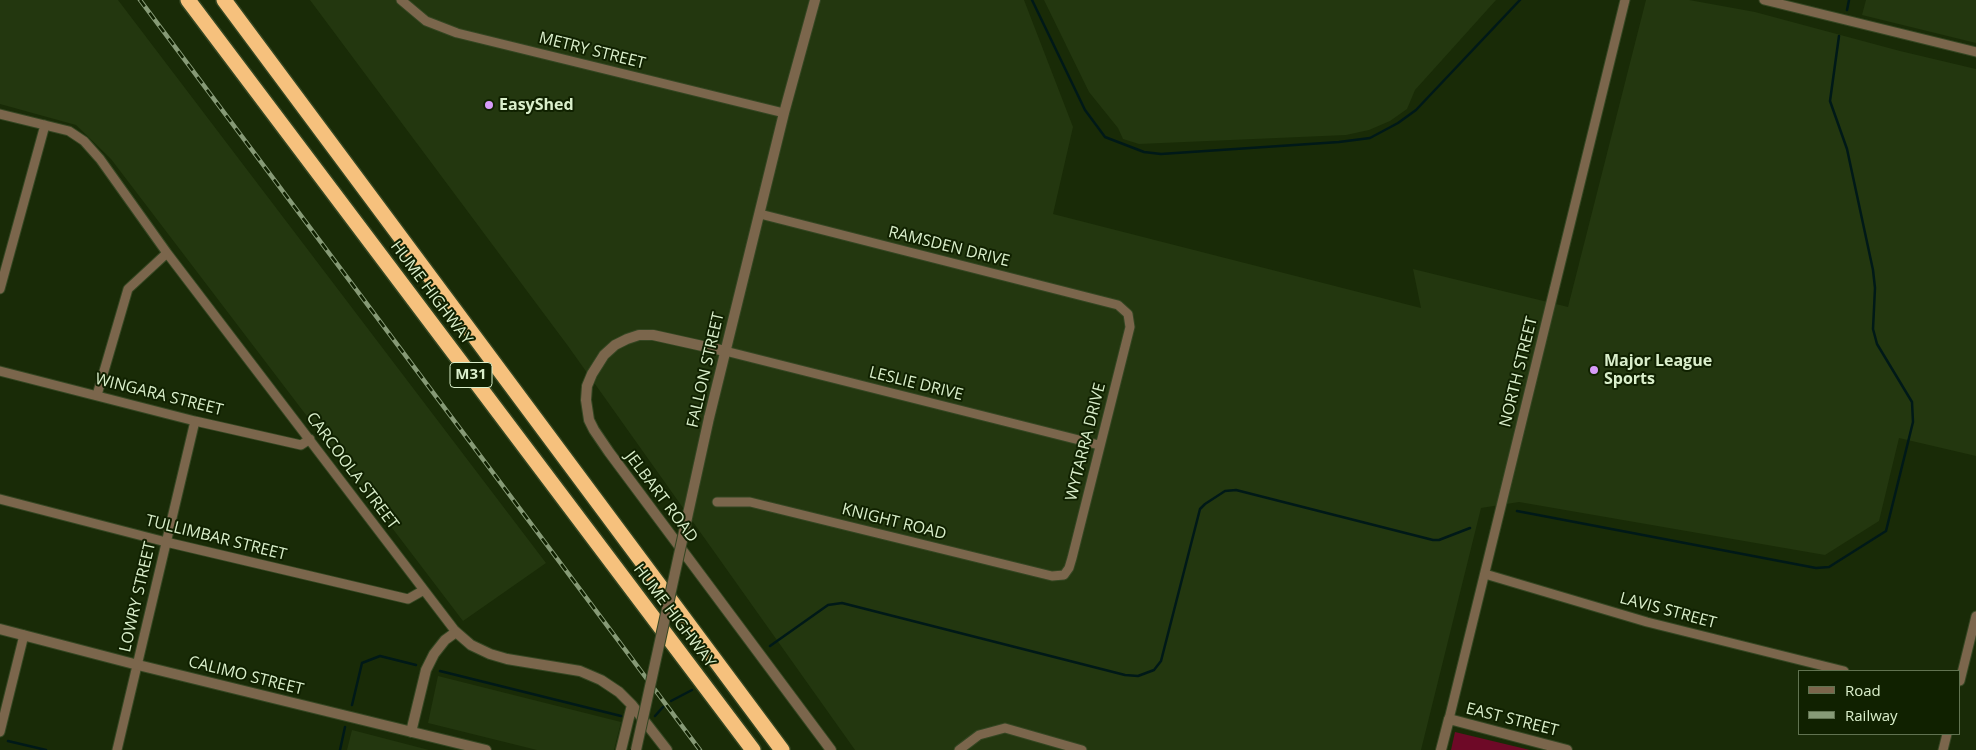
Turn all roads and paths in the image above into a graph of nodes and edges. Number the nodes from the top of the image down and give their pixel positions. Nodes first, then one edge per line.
1 (188, 0) edge
2 (224, 0) edge
3 (401, 0) edge
4 (815, 0) edge
5 (1624, 0) edge
6 (1764, 0) edge
7 (1976, 52) edge
8 (784, 113) junction
9 (0, 114) edge
10 (45, 125) junction
11 (760, 214) junction
12 (167, 254) junction
13 (0, 290) edge
14 (1128, 314) joint
15 (725, 351) junction
16 (0, 371) edge
17 (97, 395) junction
18 (195, 420) junction
19 (310, 439) junction
20 (1100, 445) junction
21 (0, 499) edge
22 (717, 502) dead end
23 (166, 542) junction
24 (1485, 574) junction
25 (1064, 575) joint
26 (424, 590) junction
27 (1976, 616) edge
28 (0, 629) edge
29 (456, 632) junction
30 (24, 635) junction
31 (138, 665) junction
32 (1840, 670) edge
33 (1961, 677) edge
34 (632, 705) junction
35 (1449, 719) junction
36 (0, 732) edge
37 (411, 732) junction
38 (1947, 735) edge
39 (117, 750) edge
40 (486, 750) edge
41 (621, 750) edge
42 (636, 750) edge
43 (667, 750) edge
44 (754, 750) edge
45 (782, 750) edge
46 (831, 750) edge
47 (959, 750) edge
48 (1082, 750) edge
49 (1441, 750) edge
50 (1567, 750) edge
51 (1943, 750) edge

1 - 44 highway, HUME HIGHWAY / M31
2 - 45 highway, HUME HIGHWAY / M31
3 - 8 street, METRY STREET
4 - 8 street, FALLON STREET
5 - 24 street, NORTH STREET
6 - 7 street
8 - 11 street, FALLON STREET
9 - 10 street
10 - 12 street, CARCOOLA STREET
10 - 13 street
11 - 14 street, RAMSDEN DRIVE
11 - 15 street, FALLON STREET
12 - 17 street
12 - 19 street, CARCOOLA STREET
14 - 20 street, WYTARRA DRIVE
15 - 20 street, LESLIE DRIVE
15 - 42 street, FALLON STREET, bridge
15 - 46 street, JELBART ROAD
16 - 17 street, WINGARA STREET
17 - 18 street, WINGARA STREET
18 - 19 street, WINGARA STREET
18 - 23 street, LOWRY STREET
19 - 26 street, CARCOOLA STREET
20 - 25 street, WYTARRA DRIVE
21 - 23 street, TULLIMBAR STREET
22 - 25 street, KNIGHT ROAD
23 - 26 street, TULLIMBAR STREET
23 - 31 street, LOWRY STREET
24 - 32 street, LAVIS STREET
24 - 35 street, NORTH STREET
26 - 29 street, CARCOOLA STREET
27 - 33 street
28 - 30 street, CALIMO STREET
29 - 34 street, CARCOOLA STREET
29 - 37 street
30 - 31 street, CALIMO STREET
30 - 36 street
31 - 37 street, CALIMO STREET
31 - 39 street, LOWRY STREET
34 - 41 street
34 - 43 street, CARCOOLA STREET
35 - 49 street, NORTH STREET
35 - 50 street, EAST STREET
37 - 40 street, CALIMO STREET
38 - 51 street
47 - 48 street

